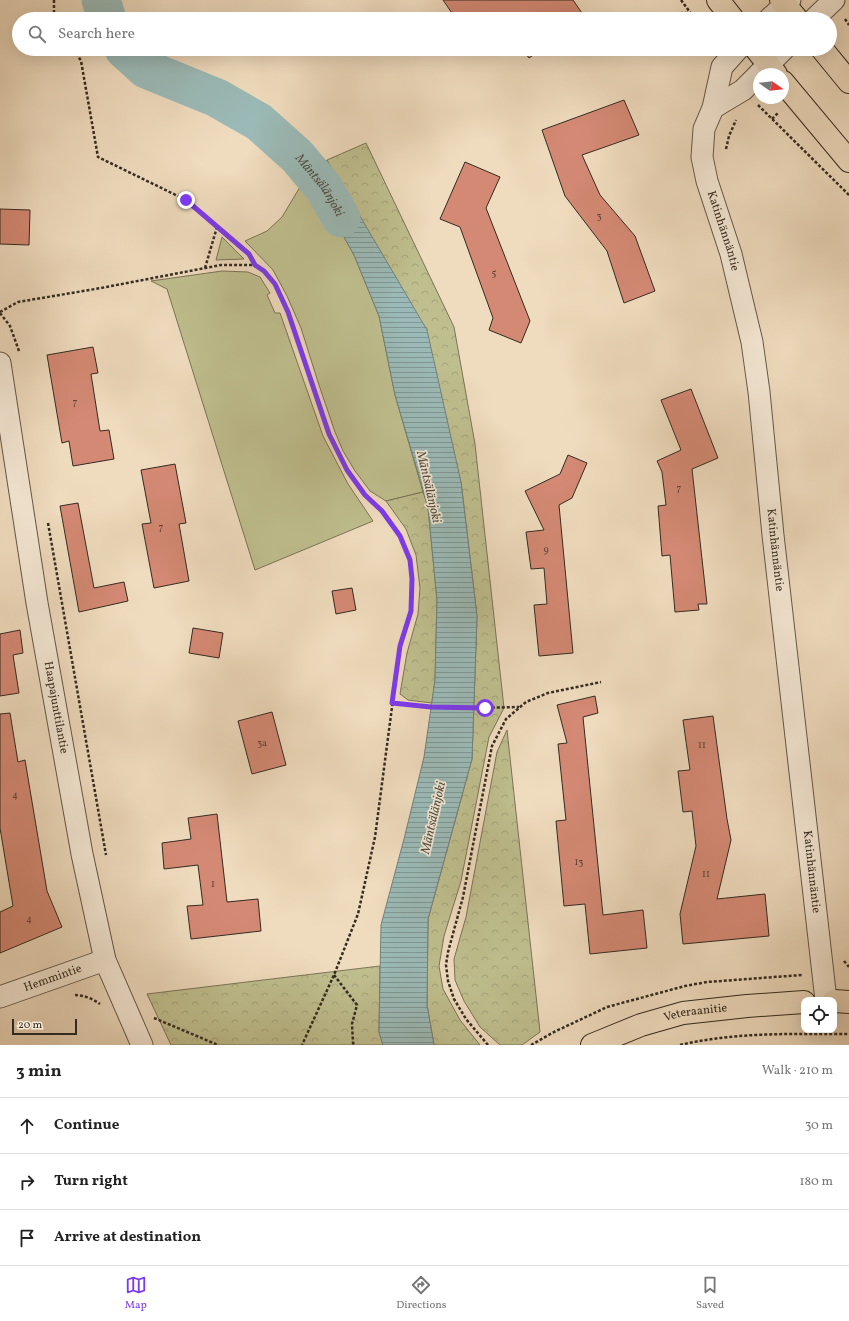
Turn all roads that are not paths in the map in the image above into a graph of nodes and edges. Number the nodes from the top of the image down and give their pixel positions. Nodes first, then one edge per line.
1 (718, 0) edge
2 (834, 0) edge
3 (788, 6) edge
4 (727, 12) edge
5 (779, 12) edge
6 (821, 12) edge
7 (732, 56) edge
8 (776, 56) edge
9 (828, 56) edge
10 (764, 67) edge
11 (849, 82) edge
12 (789, 89) edge
13 (714, 108) junction
14 (849, 161) edge
15 (0, 363) edge
16 (105, 960) junction
17 (0, 997) edge
18 (826, 997) edge
19 (837, 1001) edge
20 (801, 1002) edge
21 (849, 1002) edge
22 (142, 1045) edge
23 (592, 1045) edge

1 - 4 main road
2 - 6 street
3 - 5 street
7 - 13 street, Katinhännäntie
8 - 10 street
9 - 11 main road
10 - 13 street
12 - 14 main road
13 - 18 street, Katinhännäntie
15 - 16 street, Haapajunttilantie
16 - 17 street, Hemmintie
16 - 22 street, Haapajunttilantie
19 - 21 main road
20 - 23 main road, Veteraanitie

